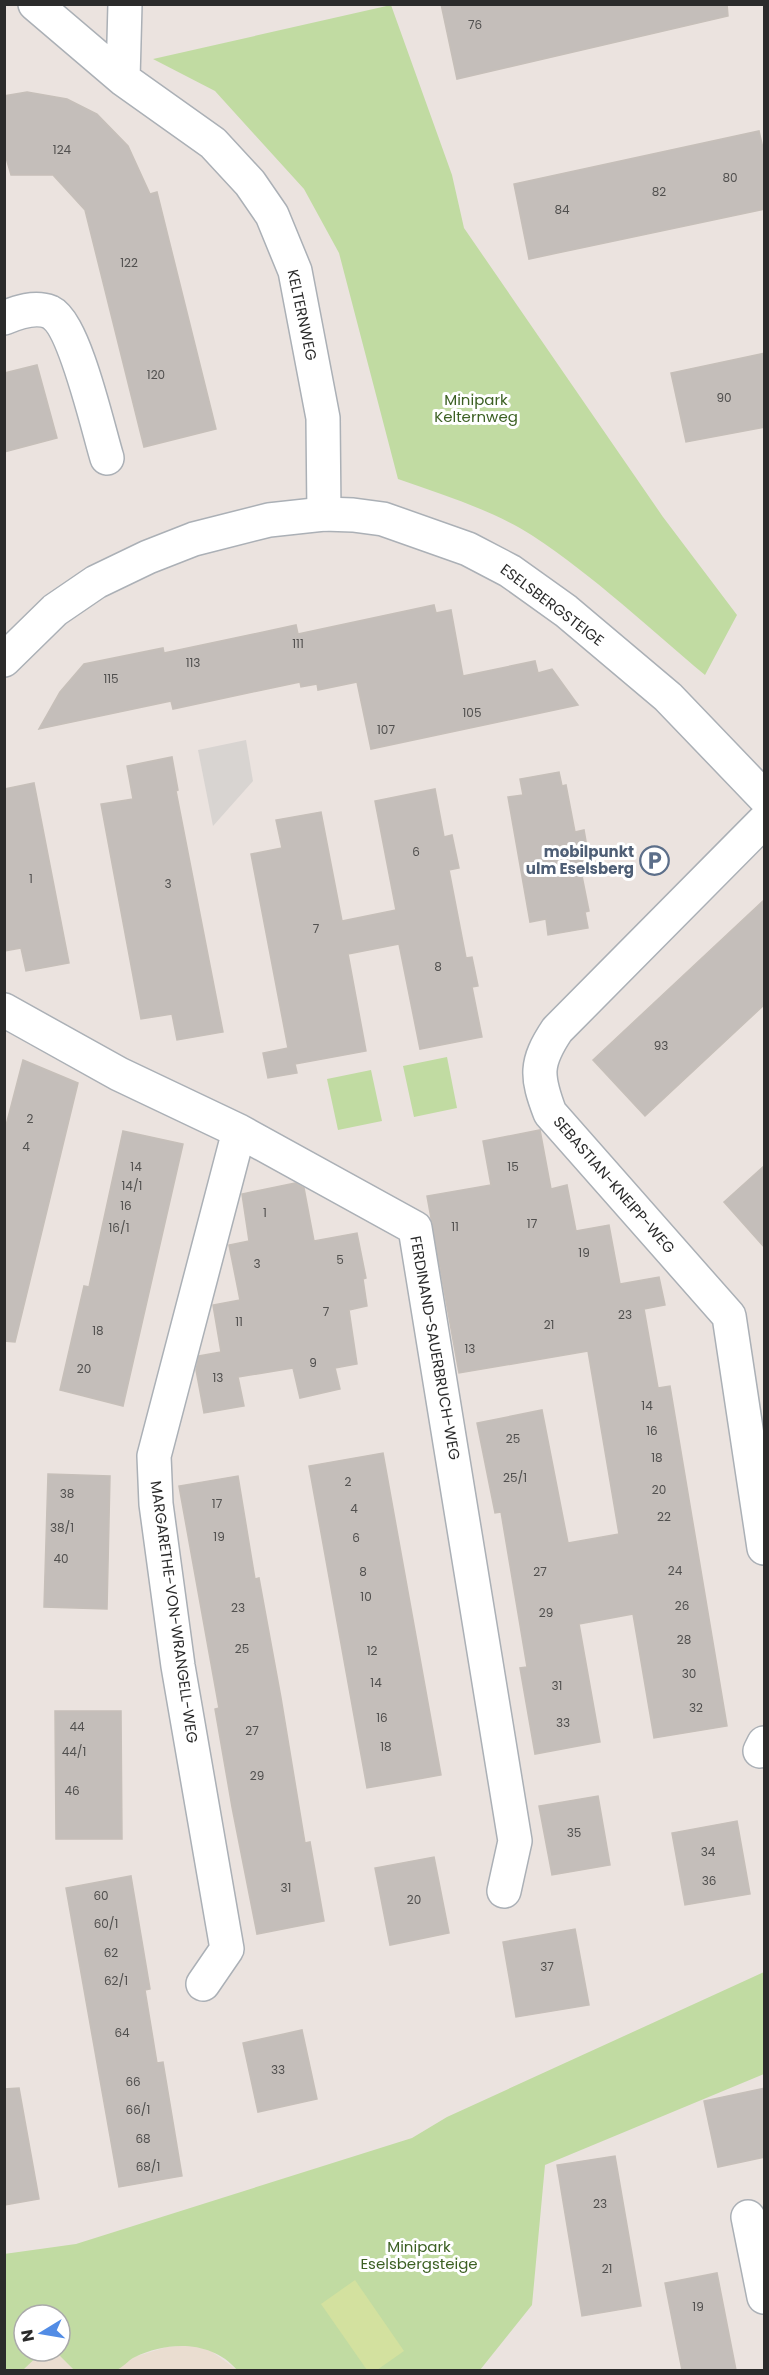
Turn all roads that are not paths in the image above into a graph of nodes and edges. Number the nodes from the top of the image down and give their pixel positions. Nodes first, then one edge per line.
1 (35, 4) edge
2 (125, 4) edge
3 (123, 78) junction
4 (4, 318) edge
5 (107, 458) dead end
6 (324, 514) junction
7 (4, 660) edge
8 (765, 796) edge
9 (765, 821) edge
10 (4, 1010) edge
11 (238, 1131) junction
12 (765, 1548) edge
13 (504, 1891) dead end
14 (202, 1984) dead end
15 (748, 2217) dead end
16 (765, 2297) edge

1 - 3 street, KELTERNWEG
2 - 3 street
3 - 6 street, KELTERNWEG
4 - 5 street
6 - 7 street, ESELSBERGSTEIGE
6 - 8 street, ESELSBERGSTEIGE
9 - 12 street, SEBASTIAN-KNEIPP-WEG
10 - 11 street, FERDINAND-SAUERBRUCH-WEG
11 - 13 street, FERDINAND-SAUERBRUCH-WEG
11 - 14 street, MARGARETHE-VON-WRANGELL-WEG
15 - 16 street

